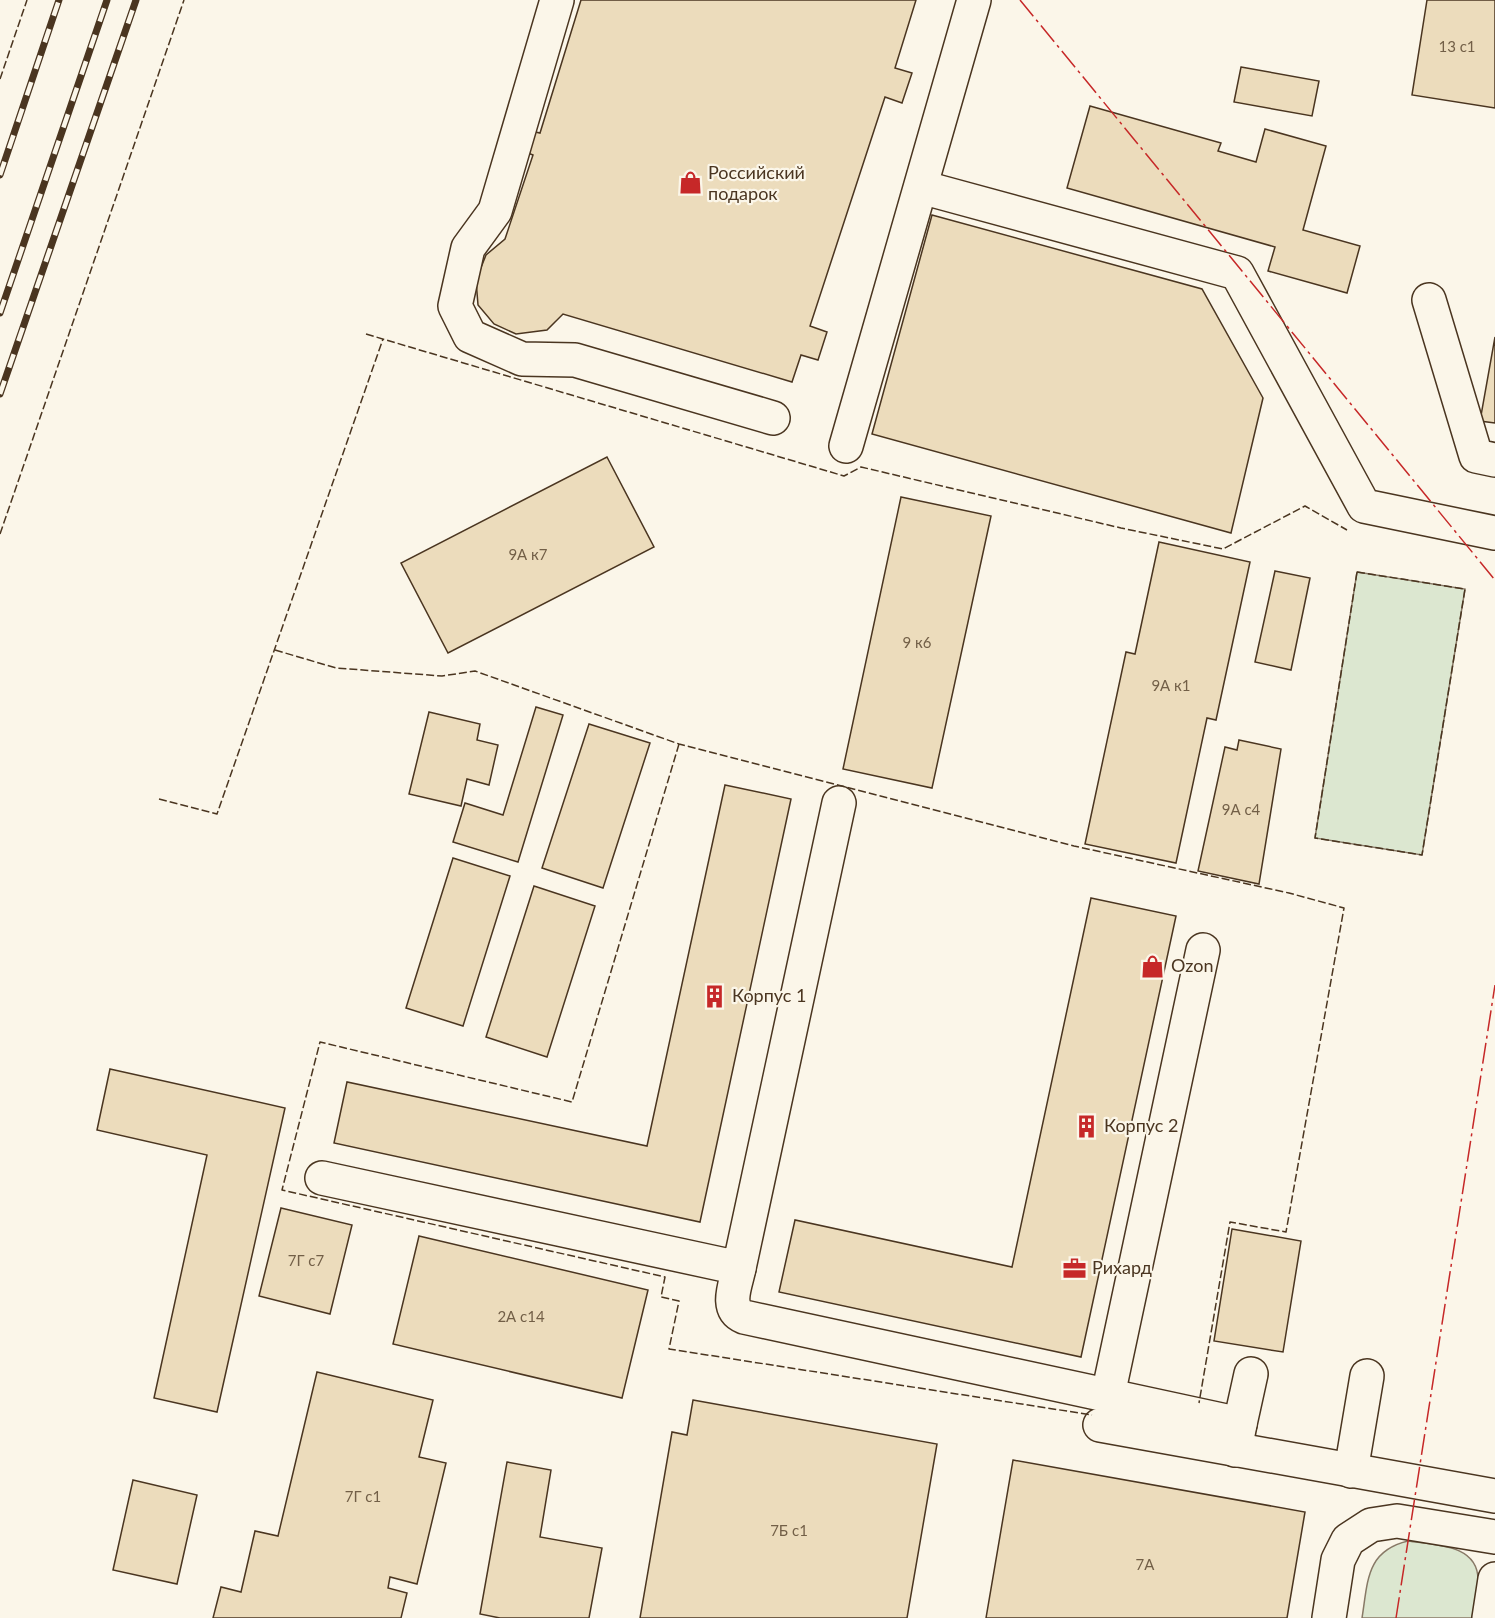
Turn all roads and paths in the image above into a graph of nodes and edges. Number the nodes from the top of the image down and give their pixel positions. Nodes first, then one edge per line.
1 (557, 0) edge
2 (974, 0) edge
3 (921, 187) junction
4 (1429, 300) dead end
5 (773, 418) dead end
6 (846, 446) dead end
7 (1495, 460) edge
8 (1495, 533) edge
9 (839, 803) dead end
10 (1203, 950) dead end
11 (322, 1178) dead end
12 (739, 1268) junction
13 (1251, 1374) dead end
14 (1366, 1376) dead end
15 (1104, 1410) junction
16 (1238, 1437) junction
17 (1351, 1471) junction
18 (1495, 1496) edge
19 (1495, 1537) edge
20 (1495, 1579) edge
21 (1329, 1618) edge
22 (1489, 1618) edge

1 - 5 street
2 - 3 street
3 - 6 street
3 - 8 street
4 - 7 street
9 - 12 street
10 - 15 street
11 - 12 street
12 - 15 street
13 - 16 street
14 - 17 street
15 - 16 street
16 - 17 street
17 - 18 street
19 - 21 street
20 - 22 street

